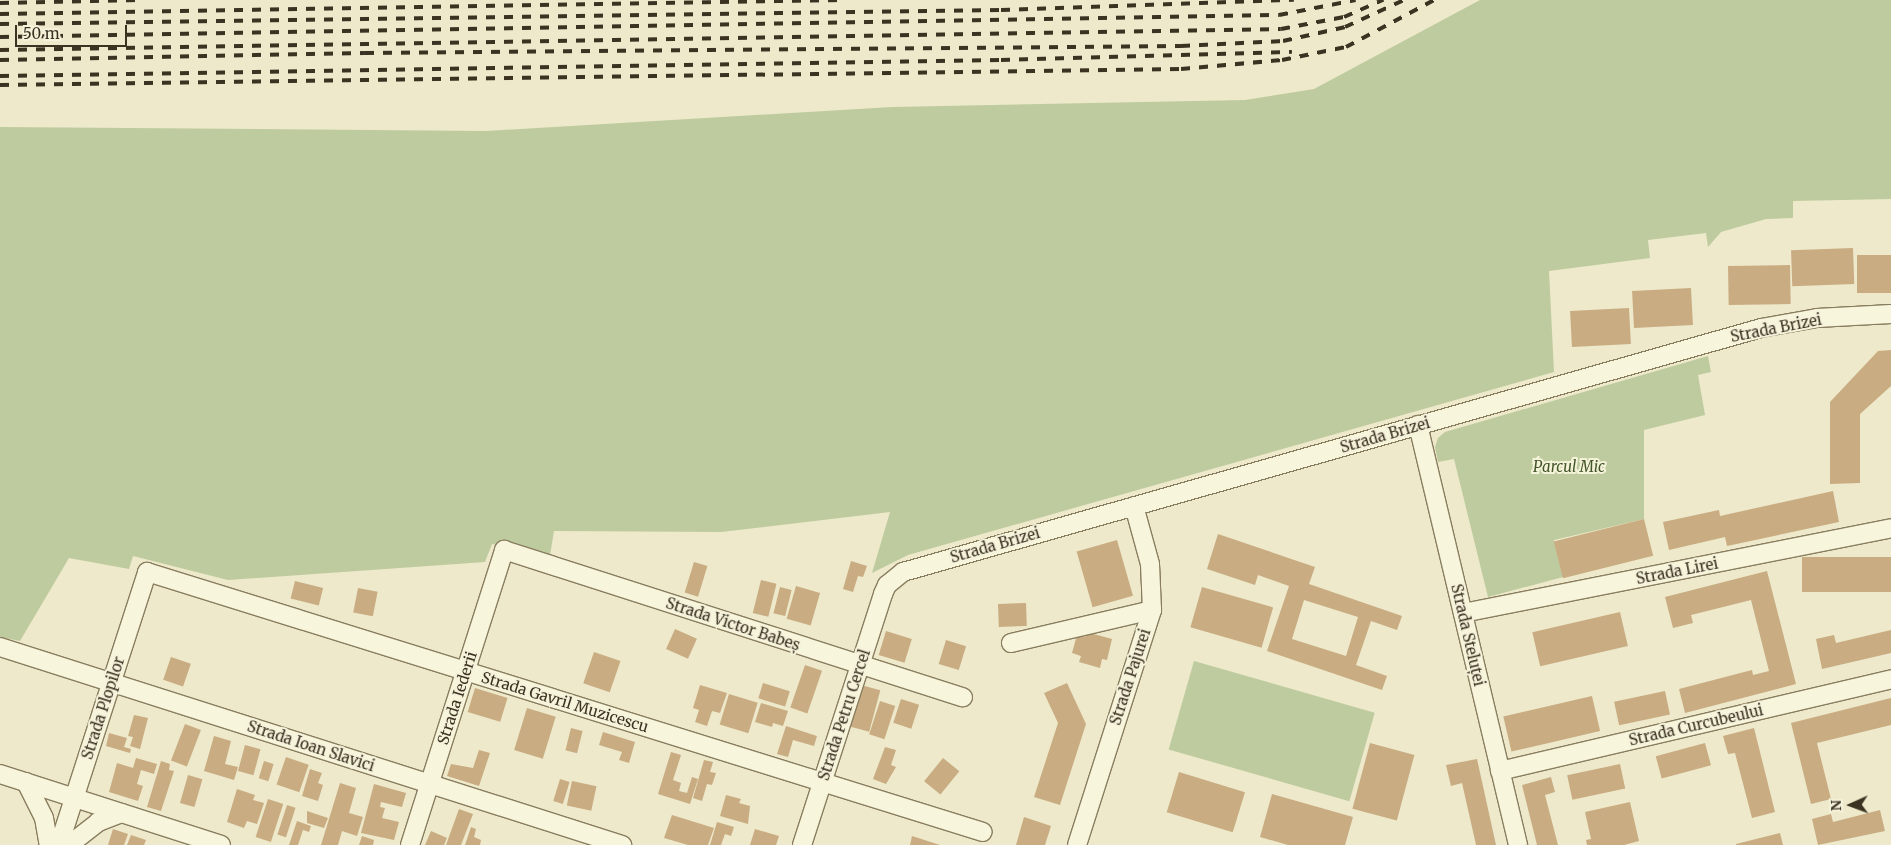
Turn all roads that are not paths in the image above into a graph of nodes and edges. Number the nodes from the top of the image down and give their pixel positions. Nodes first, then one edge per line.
1 (1891, 314) edge
2 (1418, 425) junction
3 (1134, 506) junction
4 (1891, 528) edge
5 (504, 550) joint
6 (146, 572) joint
7 (887, 585) joint
8 (1152, 610) junction
9 (1463, 614) junction
10 (1010, 643) dead end
11 (0, 647) edge
12 (859, 665) junction
13 (465, 671) junction
14 (1891, 679) edge
15 (111, 683) junction
16 (963, 697) dead end
17 (1500, 771) junction
18 (0, 774) edge
19 (26, 782) junction
20 (823, 782) junction
21 (429, 784) junction
22 (74, 798) junction
23 (121, 813) junction
24 (983, 832) dead end
25 (49, 845) edge
26 (59, 845) edge
27 (69, 845) edge
28 (221, 845) edge
29 (410, 845) edge
30 (622, 845) edge
31 (802, 845) edge
32 (1077, 845) edge
33 (1518, 845) edge

1 - 2 street, Strada Brizei
2 - 3 street, Strada Brizei
2 - 9 street, Strada Steluței
3 - 7 street, Strada Brizei
3 - 8 street, Strada Pajurei
4 - 9 street, Strada Lirei
5 - 12 street, Strada Victor Babeș
5 - 13 street, Strada Iederii
6 - 13 street, Strada Gavril Muzicescu
6 - 15 street, Strada Plopilor
7 - 12 street, Strada Petru Cercel
8 - 10 street
8 - 32 street, Strada Pajurei
9 - 17 street, Strada Steluței
11 - 15 street, Strada Ioan Slavici
12 - 16 street, Strada Victor Babeș
12 - 20 street, Strada Petru Cercel
13 - 20 street, Strada Gavril Muzicescu
13 - 21 street, Strada Iederii
14 - 17 street, Strada Curcubeului
15 - 21 street, Strada Ioan Slavici
15 - 22 street, Strada Plopilor
17 - 33 street, Strada Steluței
18 - 19 street
19 - 22 street
19 - 25 street
20 - 24 street, Strada Gavril Muzicescu
20 - 31 street, Strada Petru Cercel
21 - 29 street, Strada Iederii
21 - 30 street, Strada Ioan Slavici
22 - 23 street
22 - 26 street, Strada Plopilor
23 - 27 street
23 - 28 street

